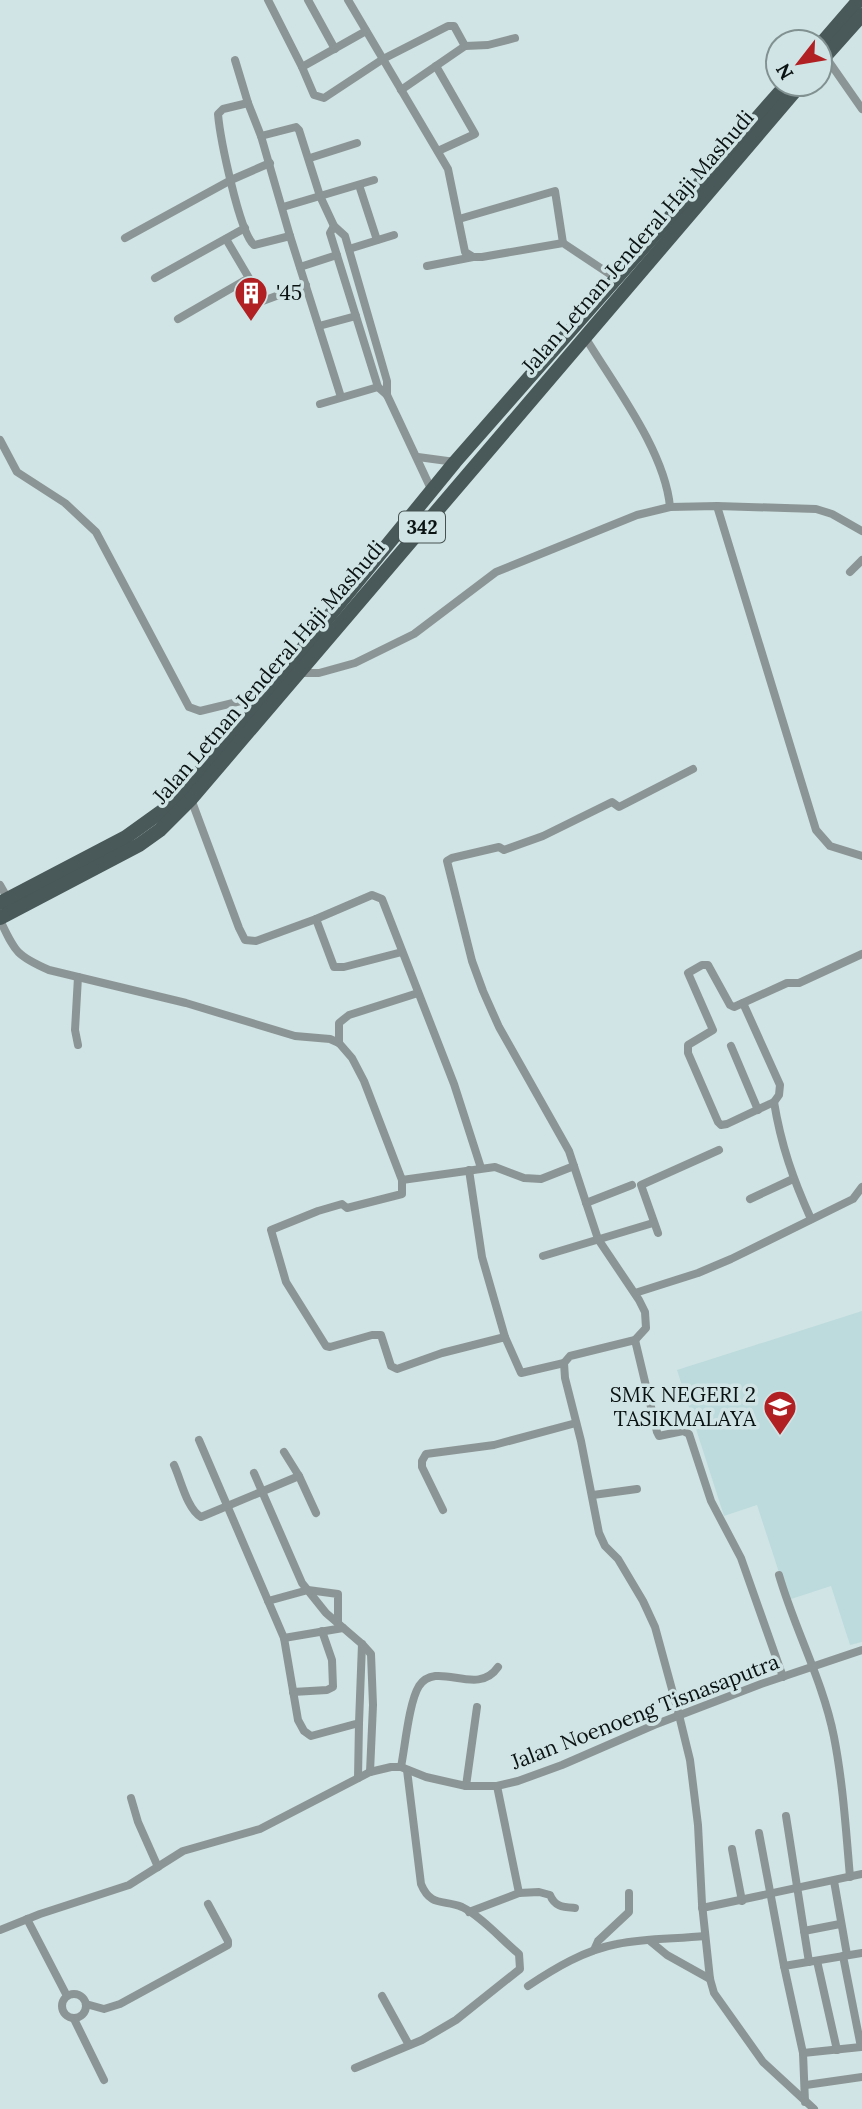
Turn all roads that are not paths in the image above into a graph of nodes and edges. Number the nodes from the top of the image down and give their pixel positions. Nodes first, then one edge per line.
1 (268, 0) edge
2 (308, 0) edge
3 (348, 0) edge
4 (859, 0) edge
5 (862, 15) edge
6 (366, 31) junction
7 (834, 36) edge
8 (515, 38) dead end
9 (834, 42) edge
10 (465, 46) junction
11 (335, 48) junction
12 (383, 59) junction
13 (235, 60) dead end
14 (436, 66) junction
15 (302, 67) junction
16 (834, 70) edge
17 (401, 90) junction
18 (775, 98) edge
19 (789, 98) edge
20 (247, 103) junction
21 (862, 109) edge
22 (261, 136) junction
23 (357, 144) dead end
24 (438, 151) junction
25 (310, 158) junction
26 (270, 163) junction
27 (231, 180) junction
28 (374, 180) dead end
29 (359, 185) junction
30 (320, 196) junction
31 (283, 207) junction
32 (458, 219) junction
33 (334, 226) junction
34 (245, 228) junction
35 (394, 235) dead end
36 (290, 236) junction
37 (125, 238) dead end
38 (226, 239) junction
39 (377, 240) junction
40 (563, 243) junction
41 (349, 249) junction
42 (337, 255) junction
43 (473, 257) junction
44 (427, 266) dead end
45 (300, 267) junction
46 (155, 278) dead end
47 (617, 279) junction
48 (306, 285) junction
49 (260, 302) dead end
50 (356, 316) junction
51 (178, 319) dead end
52 (319, 326) junction
53 (585, 337) junction
54 (377, 387) junction
55 (387, 395) junction
56 (341, 397) junction
57 (320, 404) dead end
58 (0, 440) edge
59 (418, 457) junction
60 (454, 462) junction
61 (432, 491) junction
62 (717, 506) junction
63 (670, 507) junction
64 (862, 531) edge
65 (862, 560) edge
66 (849, 572) dead end
67 (299, 671) junction
68 (262, 696) junction
69 (693, 769) dead end
70 (191, 799) junction
71 (862, 856) edge
72 (69, 875) junction
73 (0, 885) edge
74 (4, 901) edge
75 (0, 919) edge
76 (316, 919) junction
77 (402, 952) junction
78 (862, 954) edge
79 (78, 977) junction
80 (418, 993) junction
81 (743, 1003) junction
82 (338, 1043) junction
83 (78, 1045) dead end
84 (731, 1046) dead end
85 (774, 1102) junction
86 (758, 1110) junction
87 (719, 1150) dead end
88 (574, 1166) junction
89 (481, 1168) junction
90 (469, 1170) junction
91 (793, 1179) junction
92 (402, 1180) junction
93 (632, 1185) dead end
94 (862, 1187) edge
95 (750, 1199) dead end
96 (586, 1203) junction
97 (811, 1219) junction
98 (653, 1223) junction
99 (658, 1233) dead end
100 (598, 1239) junction
101 (543, 1256) dead end
102 (635, 1293) junction
103 (505, 1337) junction
104 (635, 1340) junction
105 (564, 1363) junction
106 (576, 1423) junction
107 (199, 1440) dead end
108 (284, 1452) dead end
109 (174, 1465) dead end
110 (254, 1473) dead end
111 (299, 1476) junction
112 (637, 1489) dead end
113 (262, 1491) junction
114 (593, 1495) junction
115 (228, 1507) junction
116 (443, 1510) dead end
117 (316, 1513) dead end
118 (779, 1574) dead end
119 (307, 1590) junction
120 (268, 1601) junction
121 (341, 1625) junction
122 (322, 1632) junction
123 (284, 1638) junction
124 (362, 1644) junction
125 (862, 1650) edge
126 (814, 1666) junction
127 (498, 1667) dead end
128 (783, 1677) junction
129 (360, 1682) junction
130 (373, 1682) junction
131 (293, 1692) junction
132 (360, 1705) junction
133 (373, 1705) junction
134 (477, 1706) dead end
135 (679, 1715) junction
136 (359, 1723) junction
137 (404, 1768) junction
138 (370, 1772) junction
139 (358, 1778) junction
140 (466, 1786) junction
141 (497, 1786) junction
142 (131, 1798) dead end
143 (786, 1816) dead end
144 (759, 1833) dead end
145 (732, 1849) dead end
146 (158, 1867) junction
147 (862, 1874) edge
148 (850, 1877) junction
149 (834, 1881) junction
150 (796, 1889) junction
151 (519, 1893) junction
152 (629, 1893) dead end
153 (770, 1895) junction
154 (742, 1901) junction
155 (208, 1905) dead end
156 (576, 1908) dead end
157 (702, 1908) junction
158 (470, 1912) junction
159 (27, 1919) junction
160 (840, 1924) junction
161 (0, 1930) edge
162 (804, 1931) junction
163 (705, 1936) junction
164 (650, 1941) junction
165 (594, 1950) junction
166 (862, 1952) edge
167 (845, 1956) junction
168 (813, 1962) junction
169 (785, 1966) junction
170 (710, 1979) junction
171 (528, 1986) dead end
172 (67, 1996) junction
173 (382, 1996) dead end
174 (86, 2004) junction
175 (74, 2019) junction
176 (409, 2045) junction
177 (861, 2047) edge
178 (837, 2050) junction
179 (803, 2053) junction
180 (355, 2068) dead end
181 (862, 2077) edge
182 (104, 2080) dead end
183 (806, 2085) junction
184 (806, 2102) junction
185 (814, 2109) edge

1 - 15 street
2 - 11 street
3 - 6 street
4 - 7 main road
5 - 9 main road
6 - 11 street
6 - 12 street
8 - 10 street
10 - 12 street
10 - 14 street
11 - 15 street
12 - 15 street
12 - 17 street
13 - 20 street
14 - 17 street
14 - 24 street
16 - 21 street
17 - 24 street
18 - 47 main road, Jalan Letnan Jenderal Haji Mashudi / 342
19 - 53 main road, Jalan Letnan Jenderal Haji Mashudi / 342
20 - 22 street
20 - 27 street
22 - 25 street
22 - 26 street
23 - 25 street
24 - 32 street
25 - 30 street
26 - 27 street
26 - 31 street
27 - 34 street
27 - 37 street
28 - 29 street
29 - 30 street
29 - 39 street
30 - 31 street
30 - 33 street
31 - 36 street
32 - 40 street
32 - 43 street
33 - 41 street
33 - 42 street
34 - 36 street
34 - 38 street
35 - 39 street
36 - 45 street
38 - 46 street
38 - 51 street
39 - 41 street
40 - 43 street
40 - 47 street
41 - 55 street
42 - 45 street
42 - 50 street
43 - 44 street
45 - 48 street
47 - 60 main road, Jalan Letnan Jenderal Haji Mashudi / 342
48 - 49 street
48 - 52 street
50 - 52 street
50 - 54 street
52 - 56 street
53 - 63 street
53 - 67 main road, Jalan Letnan Jenderal Haji Mashudi / 342
54 - 55 street
54 - 56 street
55 - 59 street
56 - 57 street
58 - 68 street
59 - 60 street
59 - 61 street
60 - 61 main road, Jalan Letnan Jenderal Haji Mashudi / 342
61 - 68 main road, Jalan Letnan Jenderal Haji Mashudi / 342
62 - 63 street
62 - 64 street
62 - 71 street
63 - 67 street
65 - 66 street
67 - 70 main road, Jalan Letnan Jenderal Haji Mashudi / 342
68 - 72 main road, Jalan Letnan Jenderal Haji Mashudi / 342
69 - 88 street
70 - 72 main road, Jalan Letnan Jenderal Haji Mashudi / 342
70 - 76 street
72 - 74 main road, Jalan Letnan Jenderal Haji Mashudi / 342
72 - 75 main road, Jalan Letnan Jenderal Haji Mashudi / 342
73 - 74 street
75 - 79 street
76 - 77 street
76 - 77 street
77 - 80 street
78 - 81 street
79 - 82 street
79 - 83 street
80 - 82 street
80 - 89 street
81 - 85 street
81 - 86 street
82 - 92 street
84 - 86 street
85 - 86 street
85 - 91 street
87 - 98 street
88 - 89 street
88 - 96 street
89 - 90 street
90 - 92 street
90 - 103 street
91 - 95 street
91 - 97 street
92 - 103 street
93 - 96 street
94 - 97 street
96 - 100 street
97 - 102 street
98 - 99 street
98 - 100 street
100 - 101 street
100 - 102 street
102 - 104 street
103 - 105 street
104 - 105 street
104 - 128 street
105 - 106 street
106 - 114 street
106 - 116 street
107 - 115 street
108 - 111 street
109 - 115 street
110 - 113 street
111 - 113 street
111 - 117 street
112 - 114 street
113 - 115 street
113 - 119 street
114 - 135 street
115 - 120 street
118 - 126 street
119 - 120 street
119 - 121 street
119 - 121 street
120 - 123 street
121 - 122 street
121 - 124 street
122 - 123 street
122 - 131 street
123 - 131 street
124 - 129 street
124 - 130 street
125 - 126 street, Jalan Noenoeng Tisnasaputra
126 - 128 street, Jalan Noenoeng Tisnasaputra
126 - 148 street
127 - 137 street
128 - 135 street, Jalan Noenoeng Tisnasaputra
129 - 130 street
129 - 132 street
130 - 133 street
131 - 136 street
132 - 133 street
132 - 136 street
133 - 138 street
134 - 140 street
135 - 141 street, Jalan Noenoeng Tisnasaputra
135 - 157 street
136 - 139 street
137 - 138 street, Jalan Noenoeng Tisnasaputra
137 - 140 street, Jalan Noenoeng Tisnasaputra
137 - 158 street
138 - 139 street, Jalan Noenoeng Tisnasaputra
139 - 146 street, Jalan Noenoeng Tisnasaputra
140 - 141 street, Jalan Noenoeng Tisnasaputra
141 - 151 street
142 - 146 street
143 - 150 street
144 - 153 street
145 - 154 street
146 - 159 street, Jalan Noenoeng Tisnasaputra
147 - 148 street
148 - 149 street
149 - 150 street
149 - 160 street
150 - 153 street
150 - 162 street
151 - 156 street
151 - 158 street
152 - 165 street
153 - 154 street
153 - 169 street
154 - 157 street
155 - 174 street
157 - 163 street
158 - 176 street
159 - 161 street, Jalan Noenoeng Tisnasaputra
159 - 172 street
160 - 162 street
160 - 167 street
162 - 168 street
163 - 164 street
163 - 170 street
164 - 165 street
164 - 170 street
165 - 171 street
166 - 167 street
167 - 168 street
167 - 177 street
168 - 169 street
168 - 178 street
169 - 179 street
170 - 184 street
172 - 174 street
172 - 175 street
173 - 176 street
174 - 175 street
175 - 182 street
176 - 180 street
177 - 178 street
178 - 179 street
179 - 183 street
181 - 183 street
183 - 184 street
184 - 185 street

